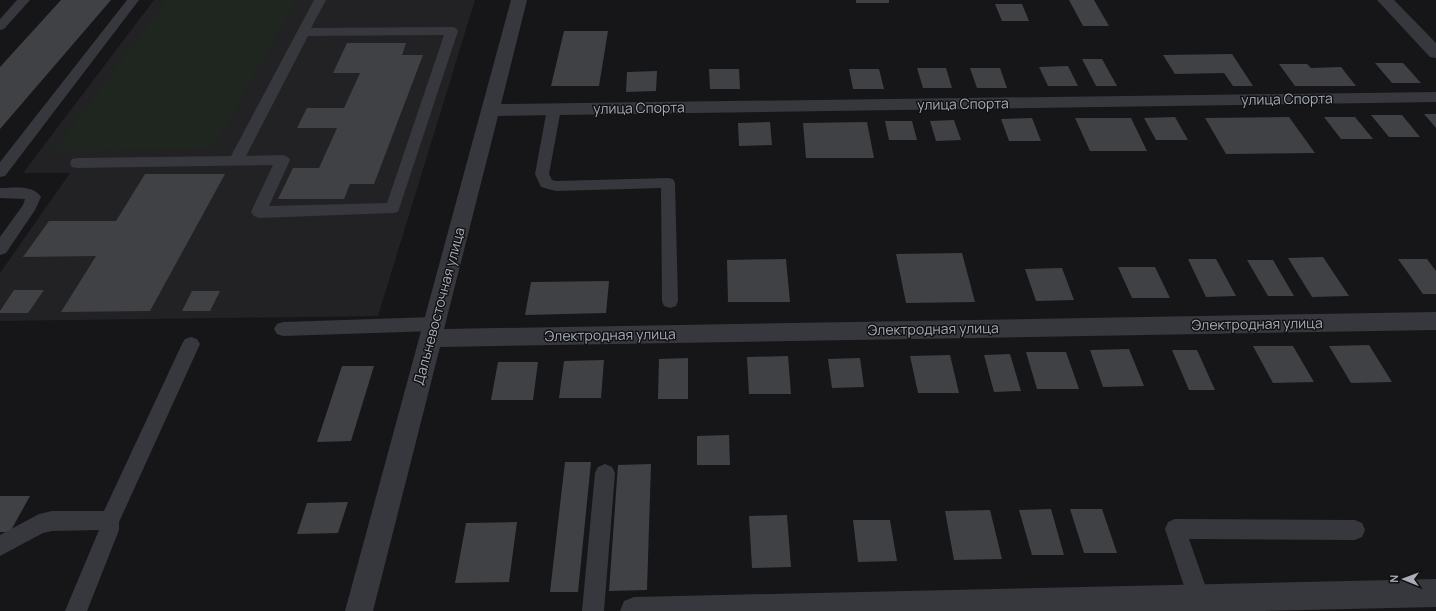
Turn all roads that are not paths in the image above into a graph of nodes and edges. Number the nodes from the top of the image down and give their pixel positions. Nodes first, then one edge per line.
1 (24, 0) edge
2 (133, 0) edge
3 (320, 0) edge
4 (519, 0) edge
5 (1385, 0) edge
6 (0, 26) edge
7 (303, 32) junction
8 (1436, 53) edge
9 (1436, 97) edge
10 (554, 109) junction
11 (490, 110) junction
12 (236, 161) junction
13 (77, 163) dead end
14 (0, 172) edge
15 (0, 193) edge
16 (0, 248) edge
17 (670, 301) dead end
18 (1436, 321) edge
19 (283, 329) dead end
20 (433, 331) junction
21 (191, 344) dead end
22 (605, 473) dead end
23 (109, 522) junction
24 (1355, 530) dead end
25 (0, 546) edge
26 (1436, 593) edge
27 (1199, 599) junction
28 (1146, 605) edge
29 (76, 611) edge
30 (359, 611) edge
31 (593, 611) edge
32 (634, 611) edge

1 - 6 lane
2 - 14 lane
3 - 7 lane
4 - 11 street, Дальневосточная улица
5 - 8 street
7 - 12 lane
7 - 12 lane
9 - 10 street, улица Спорта
10 - 11 street, улица Спорта
10 - 17 lane
11 - 20 street, Дальневосточная улица
12 - 13 lane
15 - 16 lane
18 - 20 street, Электродная улица
19 - 20 lane
20 - 30 street, Дальневосточная улица
21 - 23 lane
22 - 31 lane
23 - 25 lane
23 - 29 lane
24 - 27 lane
26 - 27 street
27 - 28 street
28 - 32 street

